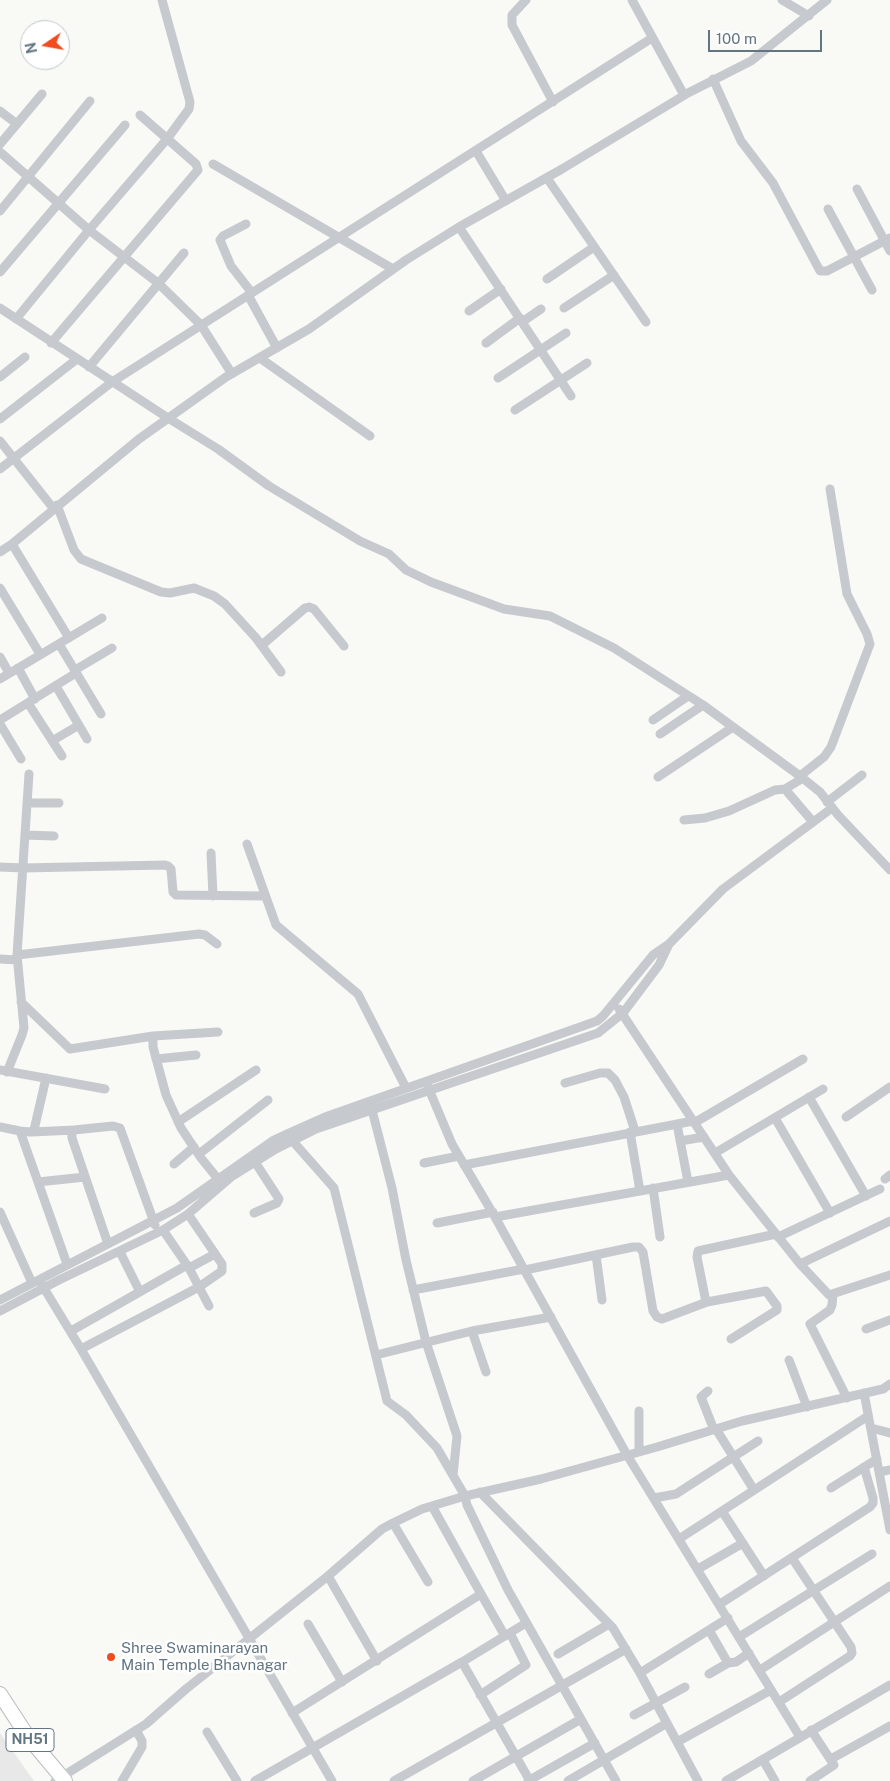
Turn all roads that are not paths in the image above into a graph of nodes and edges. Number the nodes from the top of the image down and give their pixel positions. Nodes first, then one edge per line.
1 (162, 0) edge
2 (526, 0) edge
3 (632, 0) edge
4 (782, 0) edge
5 (827, 0) edge
6 (809, 16) junction
7 (652, 38) junction
8 (713, 79) junction
9 (42, 94) dead end
10 (684, 95) junction
11 (90, 101) dead end
12 (553, 102) junction
13 (0, 110) edge
14 (140, 115) dead end
15 (17, 124) junction
16 (125, 125) dead end
17 (167, 139) junction
18 (0, 144) edge
19 (476, 151) junction
20 (0, 152) edge
21 (213, 164) dead end
22 (28, 176) junction
23 (547, 178) junction
24 (857, 189) dead end
25 (506, 201) junction
26 (59, 203) junction
27 (828, 209) dead end
28 (0, 211) edge
29 (246, 224) dead end
30 (459, 227) junction
31 (89, 230) junction
32 (339, 238) junction
33 (887, 239) edge
34 (594, 247) junction
35 (890, 251) edge
36 (184, 252) dead end
37 (124, 257) junction
38 (854, 257) junction
39 (394, 269) junction
40 (0, 272) edge
41 (614, 275) junction
42 (547, 279) dead end
43 (158, 283) junction
44 (501, 289) junction
45 (872, 290) dead end
46 (250, 294) junction
47 (0, 308) edge
48 (564, 308) dead end
49 (541, 309) dead end
50 (469, 311) dead end
51 (16, 319) junction
52 (521, 320) junction
53 (646, 322) dead end
54 (201, 325) junction
55 (566, 333) dead end
56 (486, 342) dead end
57 (51, 343) junction
58 (277, 348) junction
59 (541, 350) junction
60 (25, 358) dead end
61 (260, 358) junction
62 (77, 360) junction
63 (587, 363) dead end
64 (89, 367) junction
65 (232, 374) junction
66 (0, 377) edge
67 (498, 378) dead end
68 (560, 380) junction
69 (112, 382) junction
70 (571, 396) dead end
71 (515, 410) dead end
72 (168, 418) junction
73 (0, 419) edge
74 (370, 436) dead end
75 (0, 441) edge
76 (14, 458) junction
77 (0, 469) edge
78 (830, 489) dead end
79 (55, 507) junction
80 (12, 544) junction
81 (0, 552) edge
82 (0, 588) edge
83 (102, 618) dead end
84 (68, 638) junction
85 (58, 644) junction
86 (262, 646) junction
87 (344, 646) dead end
88 (112, 648) dead end
89 (40, 654) junction
90 (0, 657) edge
91 (18, 668) junction
92 (75, 672) junction
93 (281, 672) dead end
94 (9, 673) junction
95 (0, 679) edge
96 (56, 686) junction
97 (688, 696) junction
98 (32, 701) junction
99 (703, 705) junction
100 (100, 714) dead end
101 (0, 720) edge
102 (653, 720) dead end
103 (0, 724) edge
104 (79, 725) junction
105 (733, 727) junction
106 (660, 734) dead end
107 (87, 739) dead end
108 (52, 741) junction
109 (62, 756) dead end
110 (21, 759) dead end
111 (29, 774) dead end
112 (862, 775) dead end
113 (658, 777) dead end
114 (801, 777) junction
115 (784, 789) junction
116 (27, 802) junction
117 (59, 803) dead end
118 (830, 805) junction
119 (684, 820) dead end
120 (813, 822) junction
121 (25, 835) junction
122 (54, 836) dead end
123 (247, 844) dead end
124 (210, 853) dead end
125 (0, 867) edge
126 (23, 868) junction
127 (890, 870) edge
128 (213, 896) junction
129 (265, 896) junction
130 (218, 944) dead end
131 (669, 944) junction
132 (17, 957) junction
133 (0, 959) edge
134 (21, 1002) junction
135 (614, 1004) junction
136 (623, 1013) junction
137 (218, 1032) dead end
138 (153, 1036) junction
139 (196, 1054) dead end
140 (156, 1059) junction
141 (803, 1059) dead end
142 (256, 1070) dead end
143 (4, 1071) edge
144 (46, 1078) junction
145 (425, 1081) junction
146 (565, 1083) dead end
147 (890, 1087) edge
148 (406, 1088) junction
149 (105, 1089) dead end
150 (823, 1089) dead end
151 (430, 1092) junction
152 (808, 1097) junction
153 (268, 1100) dead end
154 (372, 1110) junction
155 (846, 1117) dead end
156 (775, 1118) junction
157 (178, 1122) junction
158 (694, 1122) junction
159 (677, 1124) junction
160 (0, 1127) edge
161 (72, 1130) junction
162 (20, 1131) junction
163 (632, 1131) junction
164 (32, 1132) junction
165 (704, 1137) junction
166 (289, 1138) junction
167 (680, 1140) junction
168 (196, 1151) junction
169 (715, 1154) junction
170 (459, 1156) junction
171 (255, 1162) junction
172 (424, 1163) dead end
173 (174, 1164) dead end
174 (464, 1165) junction
175 (729, 1175) junction
176 (85, 1177) junction
177 (223, 1178) junction
178 (38, 1182) junction
179 (688, 1182) junction
180 (653, 1188) junction
181 (880, 1189) dead end
182 (640, 1191) junction
183 (866, 1196) junction
184 (0, 1212) edge
185 (254, 1213) dead end
186 (830, 1213) junction
187 (188, 1214) junction
188 (494, 1214) junction
189 (154, 1220) junction
190 (890, 1221) edge
191 (437, 1223) dead end
192 (160, 1231) junction
193 (777, 1236) junction
194 (660, 1237) dead end
195 (108, 1244) junction
196 (120, 1252) junction
197 (215, 1254) junction
198 (596, 1255) junction
199 (67, 1264) junction
200 (800, 1264) junction
201 (188, 1267) junction
202 (525, 1269) junction
203 (890, 1275) edge
204 (36, 1281) junction
205 (199, 1287) junction
206 (44, 1289) junction
207 (413, 1290) junction
208 (140, 1292) junction
209 (833, 1294) junction
210 (0, 1300) edge
211 (602, 1300) dead end
212 (706, 1302) junction
213 (209, 1306) dead end
214 (0, 1311) edge
215 (551, 1317) junction
216 (890, 1320) edge
217 (866, 1329) dead end
218 (71, 1331) junction
219 (472, 1331) junction
220 (731, 1339) dead end
221 (426, 1342) junction
222 (81, 1348) junction
223 (376, 1354) junction
224 (789, 1360) dead end
225 (486, 1372) dead end
226 (890, 1384) edge
227 (708, 1391) dead end
228 (864, 1393) junction
229 (847, 1398) junction
230 (807, 1407) junction
231 (639, 1412) dead end
232 (868, 1416) junction
233 (871, 1428) junction
234 (715, 1429) junction
235 (890, 1433) edge
236 (758, 1441) dead end
237 (639, 1452) junction
238 (627, 1455) junction
239 (733, 1457) junction
240 (877, 1459) junction
241 (864, 1467) junction
242 (890, 1470) edge
243 (879, 1472) junction
244 (452, 1475) junction
245 (831, 1488) dead end
246 (754, 1490) junction
247 (480, 1492) junction
248 (465, 1496) junction
249 (654, 1498) junction
250 (432, 1506) junction
251 (722, 1511) junction
252 (888, 1514) edge
253 (393, 1523) junction
254 (890, 1530) edge
255 (679, 1539) junction
256 (743, 1543) junction
257 (872, 1554) dead end
258 (792, 1558) junction
259 (698, 1569) junction
260 (328, 1576) junction
261 (764, 1576) junction
262 (428, 1582) dead end
263 (890, 1586) edge
264 (814, 1590) junction
265 (481, 1594) junction
266 (720, 1604) junction
267 (728, 1618) junction
268 (835, 1622) junction
269 (526, 1623) junction
270 (308, 1624) dead end
271 (609, 1624) junction
272 (708, 1630) junction
273 (508, 1634) junction
274 (739, 1637) junction
275 (250, 1639) junction
276 (626, 1649) junction
277 (749, 1653) junction
278 (558, 1654) dead end
279 (377, 1661) junction
280 (462, 1662) junction
281 (728, 1663) junction
282 (760, 1670) junction
283 (640, 1673) junction
284 (709, 1674) dead end
285 (342, 1682) junction
286 (890, 1684) edge
287 (562, 1686) junction
288 (685, 1687) dead end
289 (771, 1690) junction
290 (0, 1694) edge
291 (480, 1695) junction
292 (779, 1702) junction
293 (656, 1704) junction
294 (0, 1710) edge
295 (292, 1713) junction
296 (634, 1715) dead end
297 (581, 1719) junction
298 (496, 1723) junction
299 (667, 1723) junction
300 (890, 1726) edge
301 (136, 1730) junction
302 (811, 1730) junction
303 (207, 1732) dead end
304 (800, 1737) junction
305 (677, 1742) junction
306 (595, 1743) junction
307 (313, 1748) junction
308 (516, 1757) junction
309 (604, 1759) junction
310 (831, 1759) junction
311 (763, 1760) junction
312 (59, 1780) edge
313 (122, 1781) edge
314 (237, 1781) edge
315 (255, 1781) edge
316 (332, 1781) edge
317 (394, 1781) edge
318 (473, 1781) edge
319 (529, 1781) edge
320 (568, 1781) edge
321 (616, 1781) edge
322 (698, 1781) edge
323 (726, 1781) edge
324 (775, 1781) edge
325 (810, 1781) edge

1 - 17 street
2 - 12 street
3 - 7 street
4 - 6 street
5 - 6 street
6 - 8 street
7 - 10 street
7 - 12 street
8 - 10 street
8 - 38 street
9 - 15 street
10 - 23 street
11 - 22 street
12 - 19 street
13 - 15 street
14 - 17 street
15 - 18 street
16 - 26 street
17 - 31 street
17 - 37 street
19 - 25 street
19 - 32 street
20 - 22 street
21 - 32 street
22 - 26 street
22 - 28 street
23 - 25 street
23 - 34 street
24 - 33 street
25 - 30 street
26 - 31 street
26 - 40 street
27 - 38 street
29 - 46 street
30 - 39 street
30 - 44 street
31 - 37 street
31 - 51 street
32 - 39 street
32 - 46 street
33 - 35 street
33 - 38 street
34 - 41 street
34 - 42 street
36 - 43 street
37 - 43 street
37 - 57 street
38 - 45 street
39 - 58 street
41 - 48 street
41 - 53 street
43 - 54 street
43 - 64 street
44 - 50 street
44 - 52 street
46 - 54 street
46 - 58 street
47 - 51 street
49 - 52 street
51 - 57 street
52 - 56 street
52 - 59 street
54 - 65 street
54 - 69 street
55 - 59 street
57 - 62 street
58 - 61 street
59 - 67 street
59 - 68 street
60 - 66 street
61 - 65 street
61 - 74 street
62 - 64 street
62 - 73 street
63 - 68 street
64 - 69 street
65 - 72 street
68 - 70 street
68 - 71 street
69 - 72 street
69 - 76 street
72 - 79 street
72 - 97 street
75 - 76 street
76 - 77 street
76 - 79 street
78 - 114 street
79 - 80 street
79 - 86 street
80 - 81 street
80 - 84 street
82 - 89 street
83 - 84 street
84 - 85 street
85 - 89 street
85 - 92 street
86 - 87 street
86 - 93 street
88 - 92 street
89 - 91 street
90 - 94 street
91 - 94 street
91 - 98 street
92 - 96 street
92 - 100 street
94 - 95 street
96 - 98 street
96 - 104 street
97 - 99 street
97 - 102 street
98 - 101 street
98 - 108 street
99 - 105 street
99 - 106 street
103 - 110 street
104 - 107 street
104 - 108 street
105 - 113 street
105 - 114 street
108 - 109 street
111 - 116 street
112 - 118 street
114 - 115 street
114 - 118 street
115 - 119 street
115 - 120 street
116 - 117 street
116 - 121 street
118 - 120 street
118 - 127 street
120 - 131 street
121 - 122 street
121 - 126 street
123 - 129 street
124 - 128 street
125 - 126 street
126 - 128 street
126 - 132 street
128 - 129 street
129 - 148 street
130 - 132 street
131 - 135 street
131 - 136 street
132 - 133 street
132 - 134 street
134 - 138 street
134 - 143 street
135 - 136 street
135 - 145 street
136 - 151 street
136 - 158 street
137 - 138 street
138 - 140 street
139 - 140 street
140 - 157 street
141 - 158 street
142 - 157 street
143 - 144 street
144 - 149 street
144 - 164 street
145 - 148 street
145 - 151 street
146 - 163 street
147 - 155 street
148 - 166 street
150 - 152 street
151 - 154 street
151 - 170 street
152 - 156 street
152 - 183 street
153 - 168 street
154 - 166 street
154 - 207 street
156 - 169 street
156 - 186 street
157 - 168 street
158 - 159 street
158 - 165 street
159 - 163 street
159 - 167 street
160 - 162 street
161 - 164 street
161 - 176 street
161 - 189 street
162 - 164 street
162 - 178 street
163 - 174 street
163 - 182 street
165 - 167 street
165 - 169 street
166 - 171 street
166 - 177 street
166 - 223 street
167 - 179 street
168 - 173 street
168 - 177 street
169 - 175 street
170 - 172 street
170 - 174 street
171 - 177 street
171 - 185 street
174 - 188 street
175 - 179 street
175 - 193 street
176 - 178 street
176 - 195 street
177 - 187 street
177 - 189 street
178 - 199 street
179 - 180 street
180 - 182 street
180 - 194 street
181 - 183 street
182 - 188 street
183 - 186 street
184 - 204 street
186 - 193 street
187 - 192 street
187 - 197 street
188 - 191 street
188 - 202 street
189 - 192 street
189 - 195 street
190 - 200 street
192 - 196 street
192 - 201 street
193 - 200 street
193 - 212 street
195 - 199 street
196 - 206 street
196 - 208 street
197 - 201 street
197 - 205 street
198 - 202 street
198 - 211 street
198 - 212 street
199 - 204 street
200 - 209 street
201 - 205 street
201 - 208 street
202 - 207 street
202 - 215 street
203 - 209 street
204 - 206 street
204 - 210 street
205 - 213 street
205 - 222 street
206 - 214 street
206 - 218 street
207 - 221 street
208 - 218 street
209 - 229 street
212 - 220 street
215 - 219 street
215 - 238 street
216 - 217 street
218 - 222 street
219 - 221 street
219 - 225 street
221 - 223 street
221 - 244 street
222 - 275 street
223 - 244 street
224 - 230 street
226 - 228 street
227 - 234 street
228 - 229 street
228 - 232 street
229 - 230 street
230 - 234 street
231 - 237 street
232 - 233 street
232 - 246 street
233 - 235 street
233 - 240 street
234 - 237 street
234 - 239 street
236 - 239 street
237 - 238 street
238 - 247 street
238 - 249 street
239 - 246 street
239 - 249 street
240 - 241 street
240 - 243 street
241 - 245 street
241 - 258 street
242 - 243 street
243 - 252 street
244 - 248 street
246 - 251 street
247 - 248 street
247 - 271 street
248 - 250 street
248 - 269 street
249 - 255 street
250 - 253 street
250 - 265 street
251 - 255 street
251 - 256 street
252 - 254 street
253 - 260 street
253 - 262 street
255 - 259 street
256 - 259 street
256 - 261 street
257 - 264 street
258 - 261 street
258 - 264 street
259 - 266 street
260 - 275 street
260 - 279 street
261 - 266 street
263 - 268 street
264 - 268 street
264 - 274 street
265 - 273 street
265 - 279 street
266 - 267 street
267 - 272 street
267 - 274 street
268 - 282 street
268 - 292 street
269 - 273 street
269 - 287 street
270 - 285 street
271 - 276 street
271 - 278 street
272 - 281 street
272 - 283 street
273 - 280 street
273 - 291 street
274 - 277 street
275 - 295 street
275 - 301 street
276 - 283 street
276 - 287 street
277 - 281 street
277 - 282 street
279 - 285 street
280 - 291 street
280 - 307 street
281 - 284 street
282 - 289 street
283 - 293 street
285 - 295 street
286 - 302 street
287 - 297 street
287 - 298 street
288 - 293 street
289 - 292 street
289 - 305 street
290 - 312 highway, NH51
291 - 298 street
292 - 304 street
293 - 296 street
293 - 299 street
294 - 312 highway, NH51
295 - 307 street
297 - 306 street
297 - 308 street
298 - 308 street
298 - 317 street
299 - 305 street
299 - 309 street
300 - 310 street
301 - 312 street
301 - 313 street
302 - 304 street
302 - 310 street
303 - 314 street
304 - 311 street
305 - 322 street
306 - 309 street
306 - 319 street
307 - 315 street
307 - 316 street
308 - 318 street
308 - 319 street
309 - 320 street
309 - 321 street
310 - 325 street
311 - 323 street
311 - 324 street

